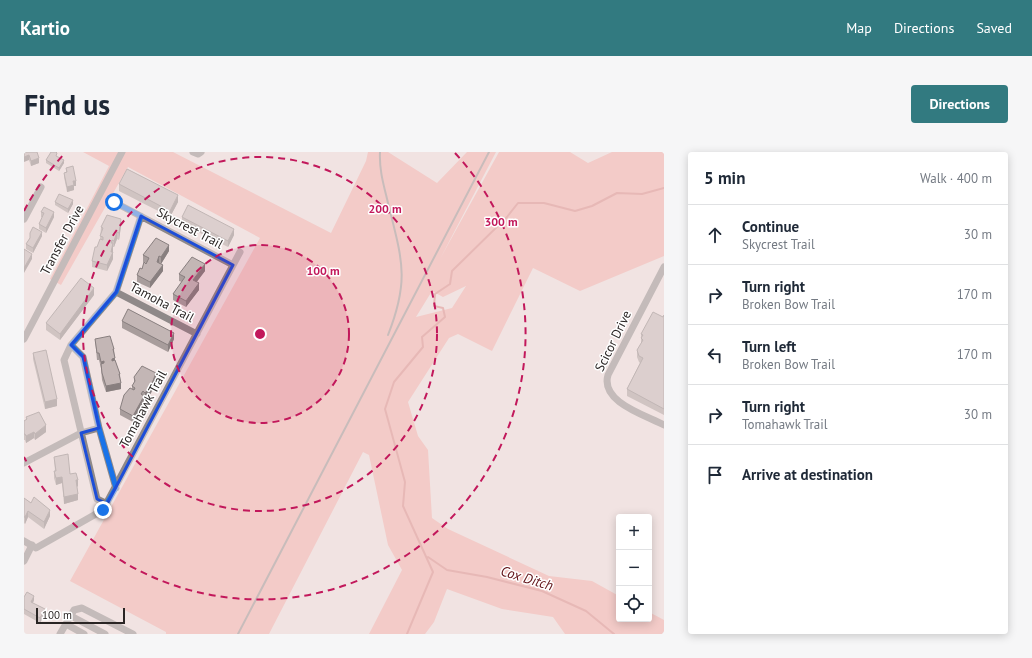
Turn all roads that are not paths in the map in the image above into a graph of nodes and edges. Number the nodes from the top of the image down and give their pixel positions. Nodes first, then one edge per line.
1 (122, 152) edge
2 (194, 152) edge
3 (201, 152) edge
4 (41, 187) dead end
5 (114, 202) dead end
6 (141, 216) junction
7 (24, 219) edge
8 (240, 252) dead end
9 (233, 265) junction
10 (664, 267) edge
11 (116, 292) junction
12 (197, 334) junction
13 (24, 338) edge
14 (71, 345) junction
15 (664, 424) edge
16 (99, 428) junction
17 (81, 434) junction
18 (24, 463) edge
19 (116, 488) junction
20 (107, 504) junction
21 (24, 541) edge
22 (32, 545) junction
23 (24, 561) edge
24 (70, 616) junction
25 (66, 624) junction
26 (60, 634) edge
27 (84, 634) edge
28 (105, 634) edge
29 (132, 634) edge

1 - 13 street, Transfer Drive
2 - 3 street
4 - 7 street
5 - 6 street, Skycrest Trail
6 - 9 street, Skycrest Trail
6 - 11 street
8 - 9 street, Tomahawk Trail
9 - 12 street, Tomahawk Trail
10 - 15 street, Scicor Drive
11 - 12 street, Tamoha Trail
11 - 14 street
12 - 19 street, Tomahawk Trail
14 - 16 street
14 - 17 street
16 - 17 street
16 - 19 street
17 - 18 street
17 - 20 street
19 - 20 street, Tomahawk Trail
20 - 22 street, Tomahawk Trail
21 - 22 street
22 - 23 street
24 - 25 street
24 - 28 street
24 - 29 street
25 - 26 street
25 - 27 street

